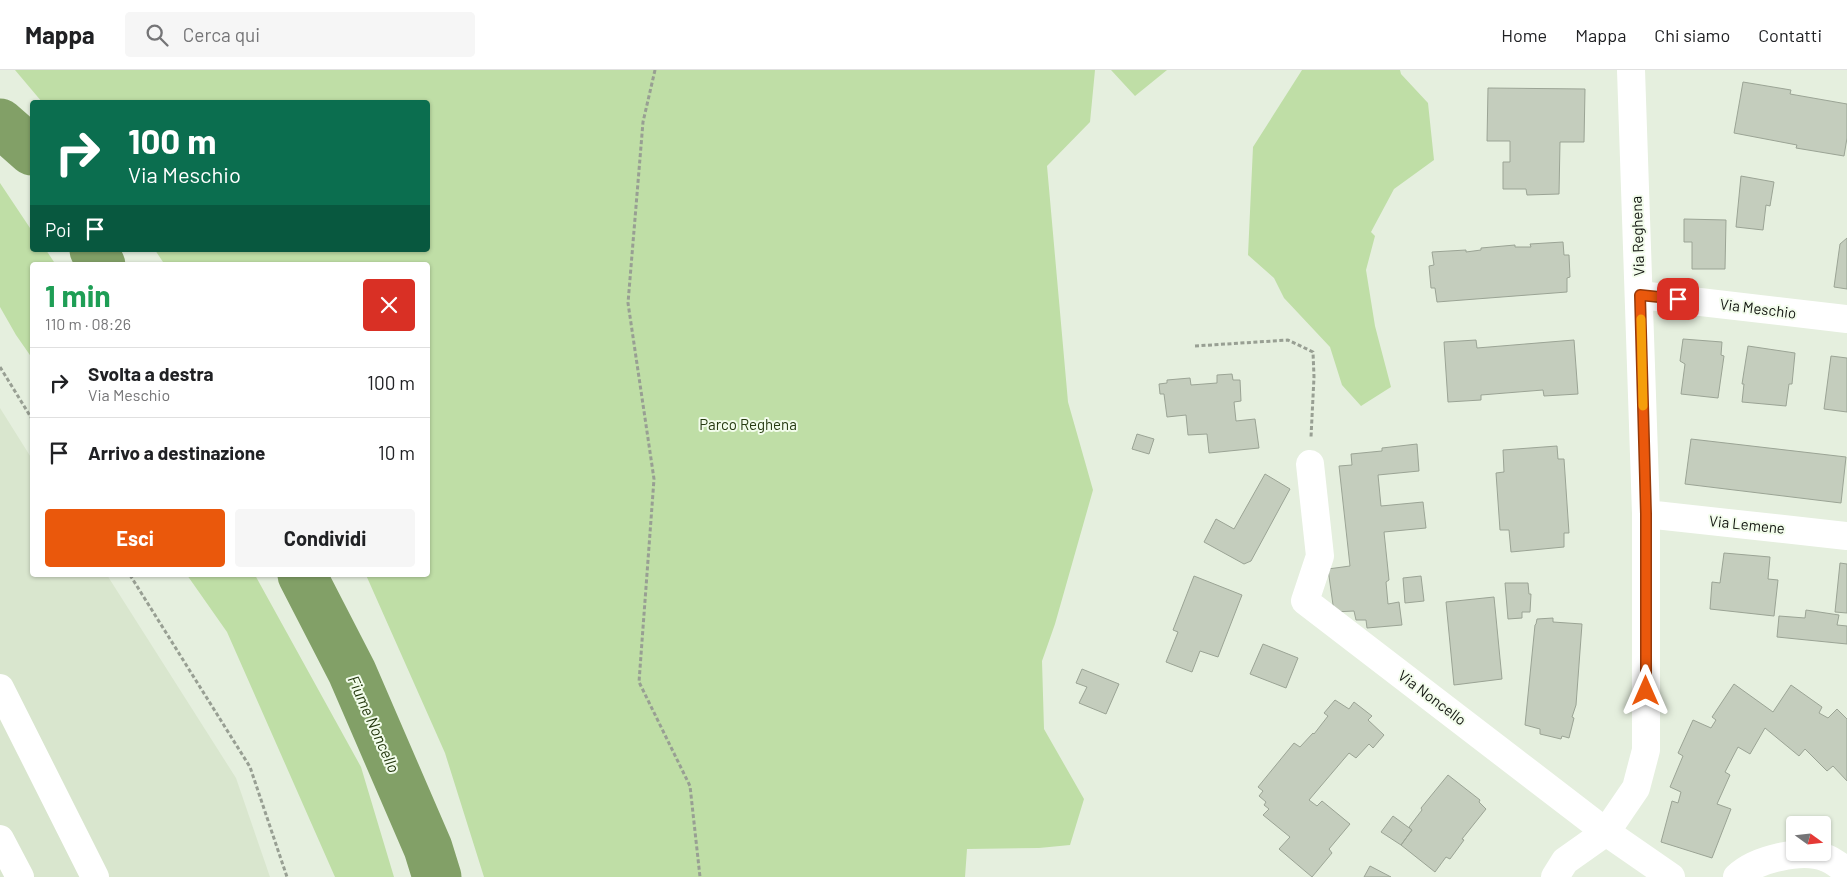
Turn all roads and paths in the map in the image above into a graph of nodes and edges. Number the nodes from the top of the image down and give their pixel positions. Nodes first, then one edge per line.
1 (655, 70) edge
2 (1631, 70) edge
3 (1640, 295) junction
4 (1847, 319) edge
5 (1195, 346) dead end
6 (0, 367) edge
7 (30, 416) edge
8 (1310, 464) joint
9 (1646, 514) junction
10 (1847, 536) edge
11 (131, 577) edge
12 (0, 688) edge
13 (1606, 832) junction
14 (0, 839) edge
15 (1847, 870) edge
16 (20, 877) edge
17 (95, 877) edge
18 (287, 877) edge
19 (700, 877) edge
20 (1555, 877) edge
21 (1671, 877) edge
22 (1737, 877) edge

1 - 19 path
2 - 3 street, Via Reghena
3 - 4 street, Via Meschio
3 - 9 street, Via Reghena
5 - 8 path
6 - 7 path
8 - 13 street, Via Noncello
9 - 10 street, Via Lemene
9 - 13 street, Via Reghena
11 - 18 path
12 - 17 street
13 - 20 street, Via Reghena
13 - 21 street, Via Noncello
14 - 16 street
15 - 22 street

